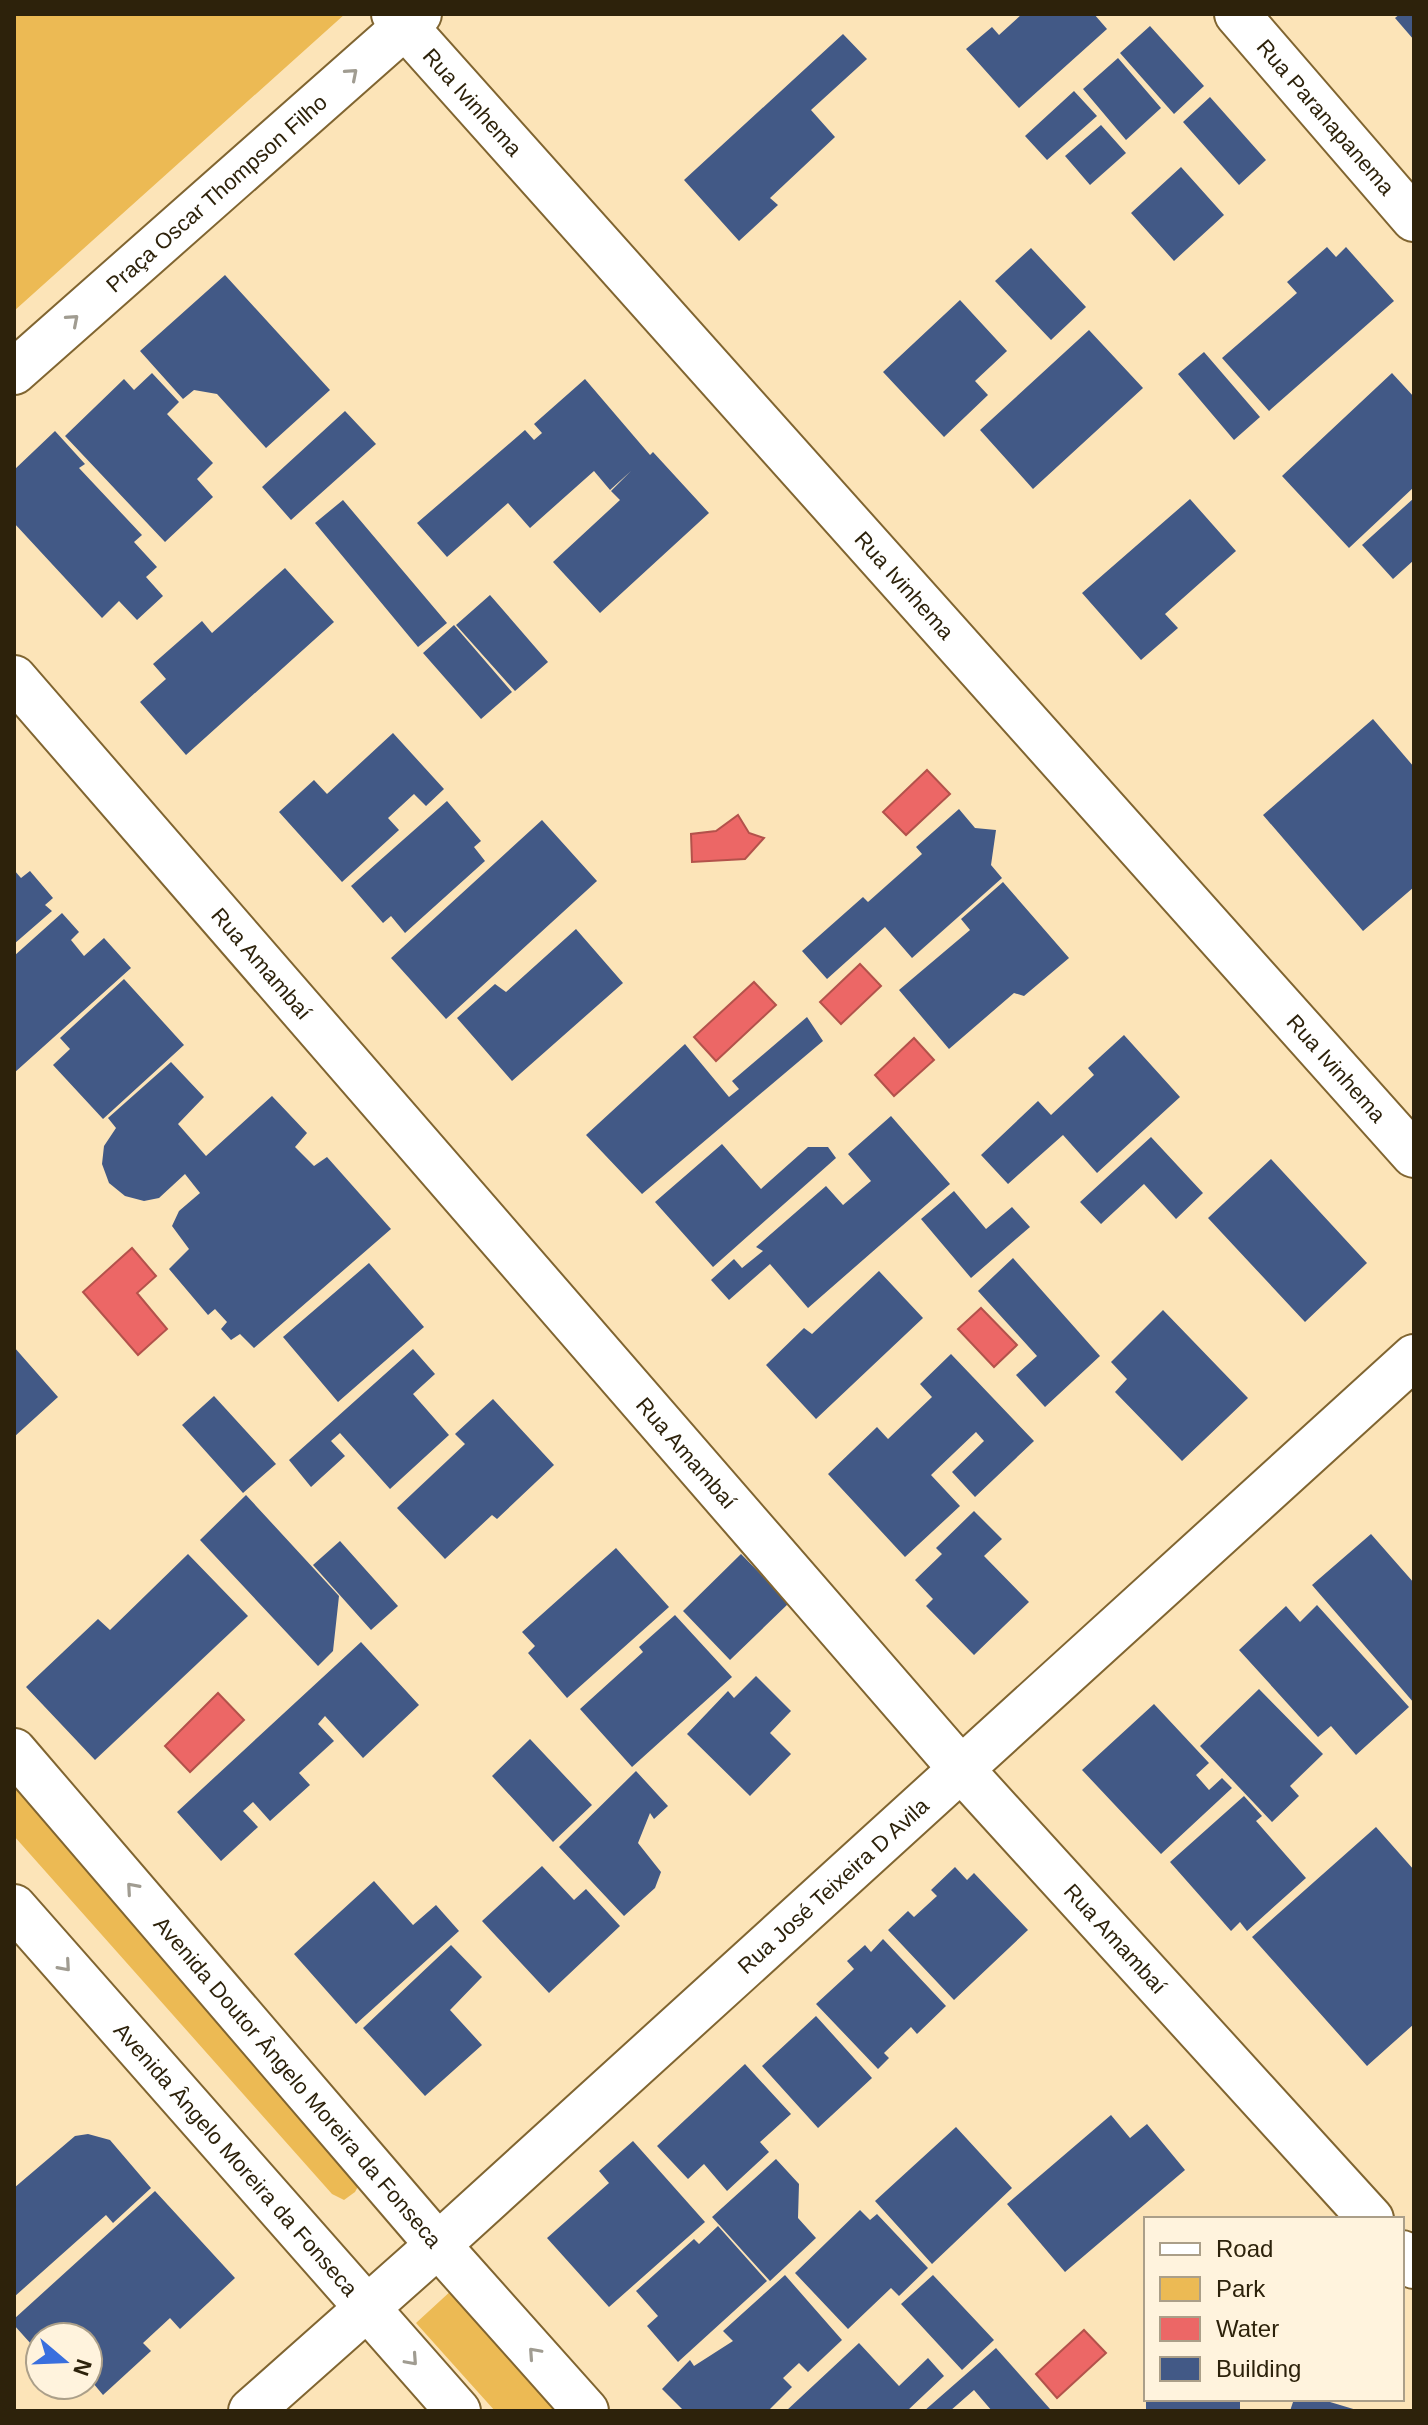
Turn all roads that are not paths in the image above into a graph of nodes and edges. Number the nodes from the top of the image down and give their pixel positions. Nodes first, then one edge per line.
1 (1237, 14) edge
2 (406, 18) edge
3 (1414, 219) edge
4 (14, 372) edge
5 (14, 678) edge
6 (1414, 1155) edge
7 (1414, 1357) edge
8 (14, 1751) edge
9 (961, 1769) junction
10 (14, 1907) edge
11 (1369, 2217) edge
12 (438, 2245) junction
13 (367, 2310) junction
14 (251, 2411) edge
15 (458, 2411) edge
16 (586, 2411) edge

1 - 3 street, Rua Paranapanema
4 -> 2 street, Praça Oscar Thompson Filho
2 - 6 street, Rua Ivinhema
5 - 9 street, Rua Amambaí
7 - 9 street, Rua José Teixeira D Avila
12 -> 8 street, Avenida Doutor Ângelo Moreira da Fonseca
9 - 11 street, Rua Amambaí
9 - 12 street, Rua José Teixeira D Avila
10 -> 13 street, Avenida Ângelo Moreira da Fonseca
12 - 13 street, Rua José Teixeira D Avila
16 -> 12 street, Avenida Doutor Ângelo Moreira da Fonseca
13 - 14 street, Rua José Teixeira D Avila
13 -> 15 street, Avenida Ângelo Moreira da Fonseca

